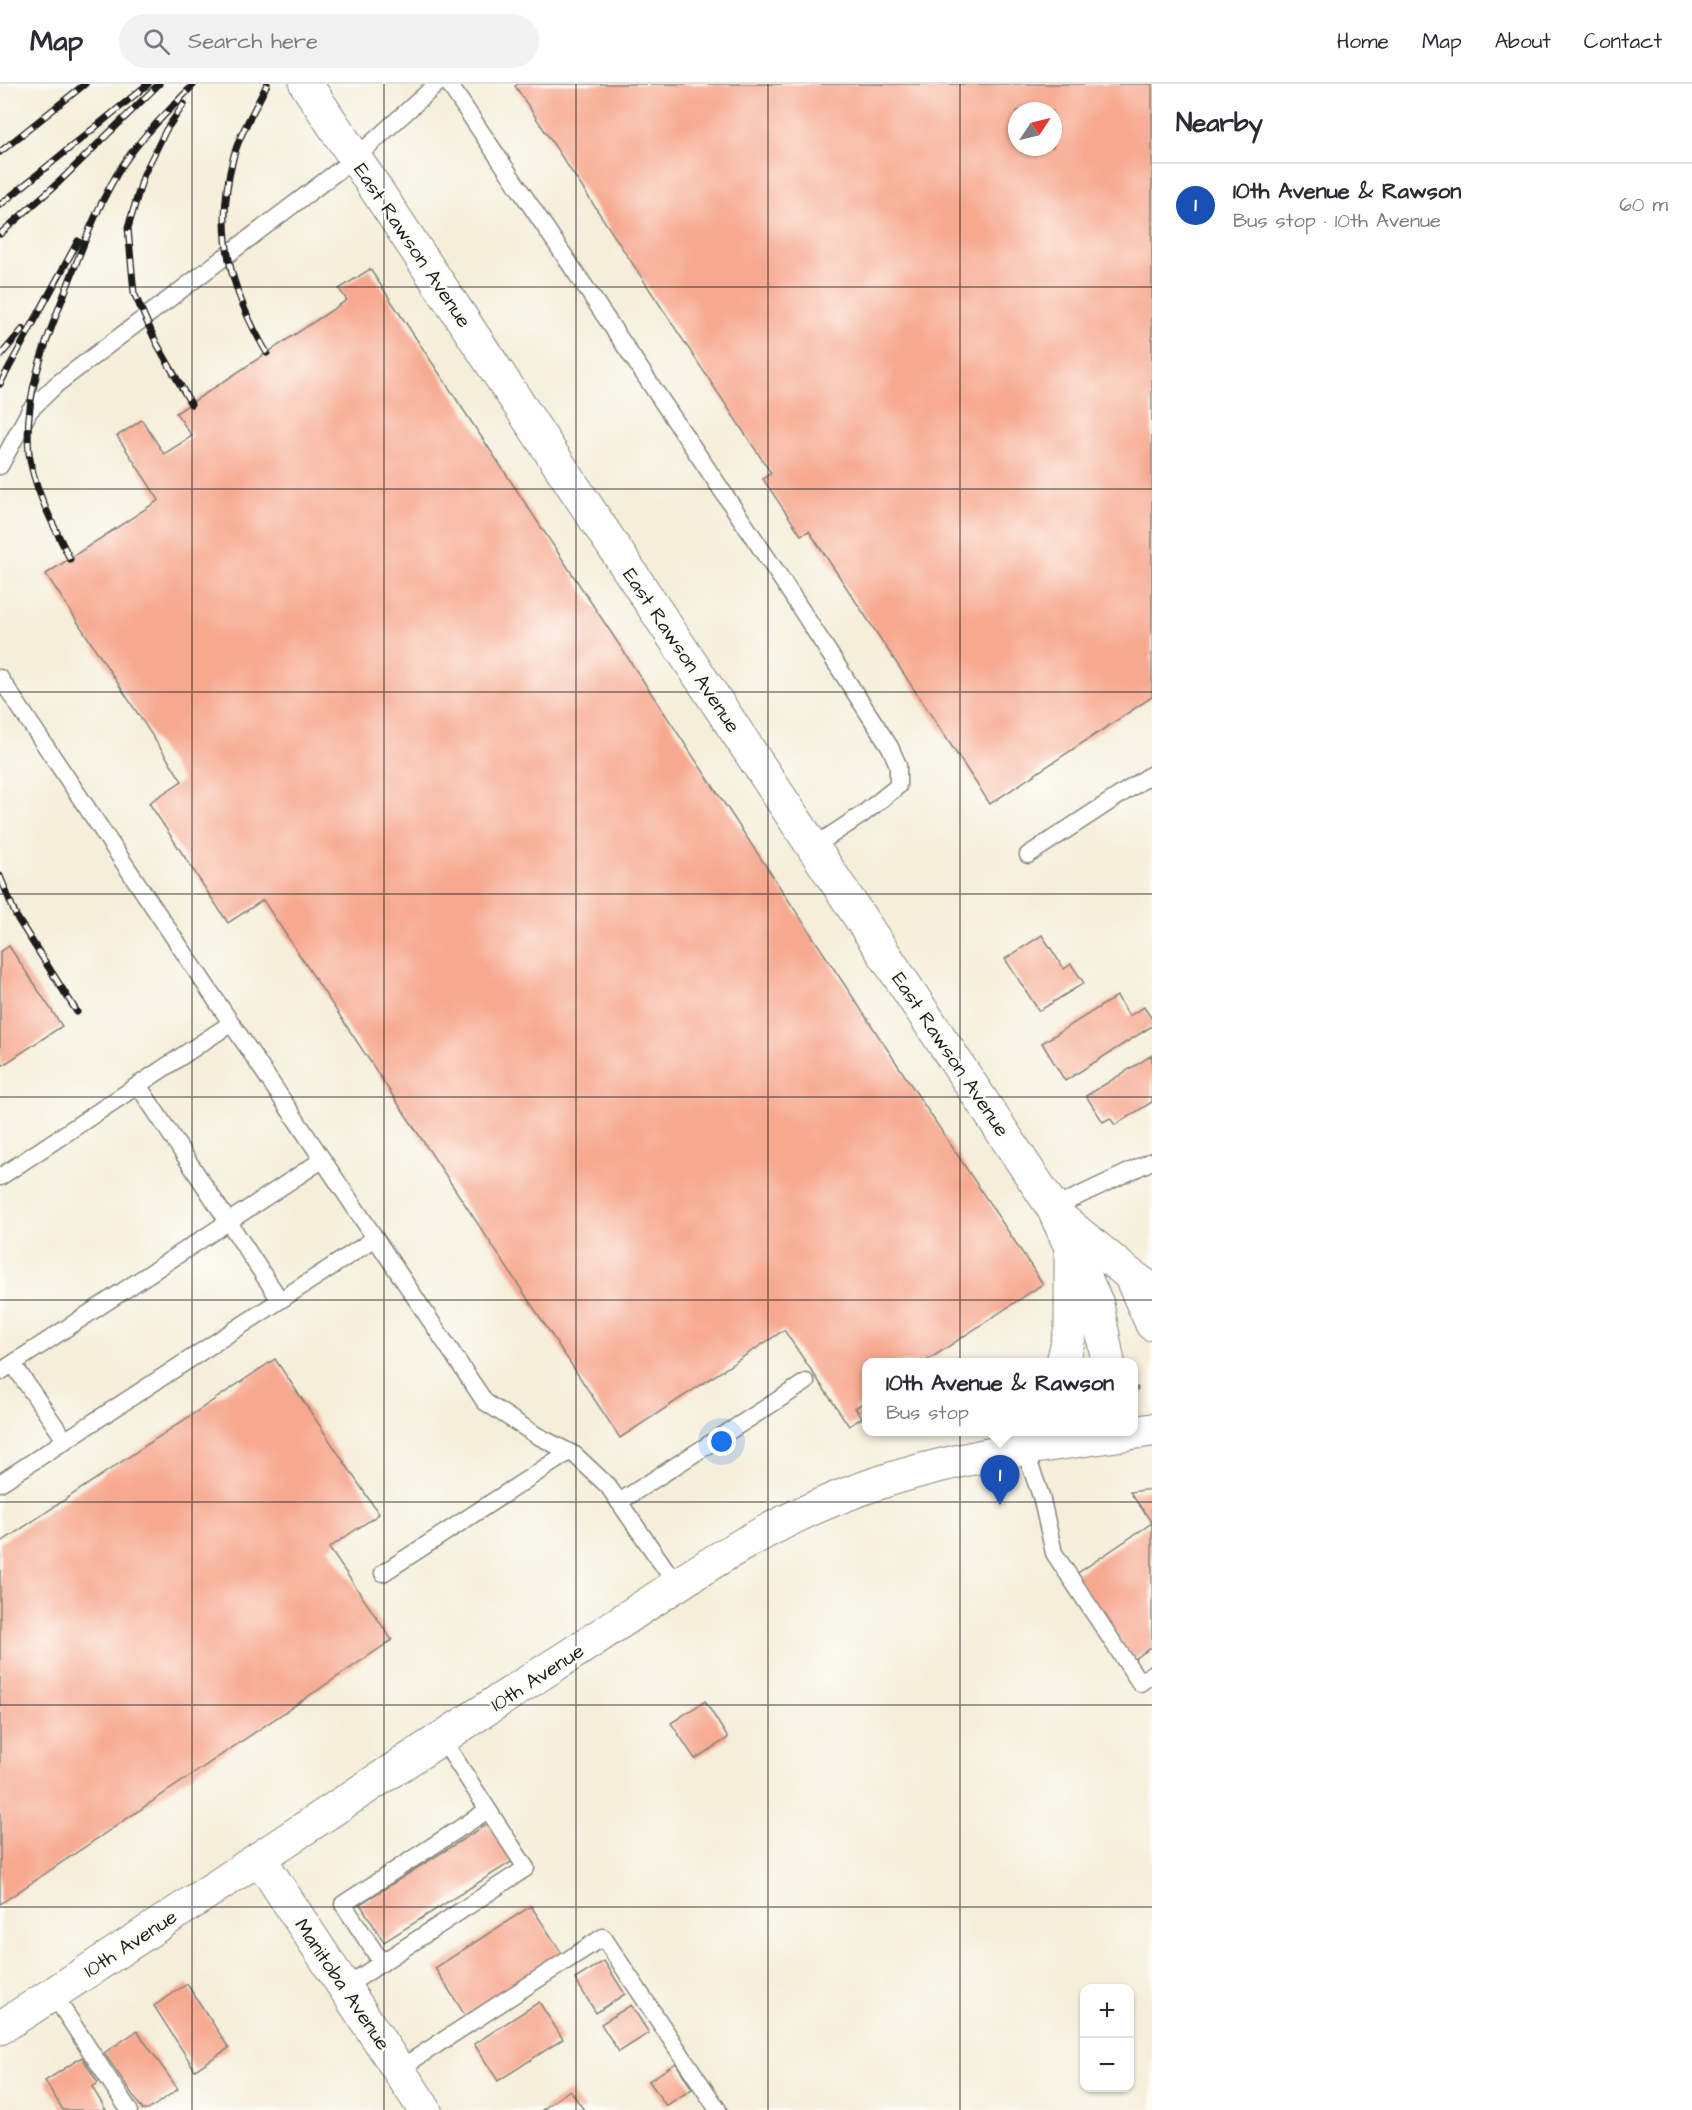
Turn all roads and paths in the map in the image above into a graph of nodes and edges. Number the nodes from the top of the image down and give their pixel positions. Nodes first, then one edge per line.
1 (306, 84) edge
2 (437, 84) edge
3 (449, 84) edge
4 (355, 158) junction
5 (0, 466) edge
6 (0, 678) edge
7 (1152, 774) edge
8 (813, 847) junction
9 (1028, 855) dead end
10 (230, 1024) junction
11 (138, 1085) junction
12 (322, 1160) junction
13 (1152, 1161) edge
14 (0, 1177) edge
15 (1055, 1212) junction
16 (228, 1222) junction
17 (374, 1239) junction
18 (1071, 1251) junction
19 (1141, 1283) edge
20 (279, 1300) junction
21 (1152, 1324) edge
22 (1064, 1358) edge
23 (1107, 1358) edge
24 (6, 1368) edge
25 (806, 1382) dead end
26 (1081, 1436) edge
27 (65, 1440) junction
28 (1029, 1440) edge
29 (569, 1452) junction
30 (0, 1483) edge
31 (619, 1502) junction
32 (383, 1573) dead end
33 (678, 1587) junction
34 (1152, 1674) edge
35 (442, 1739) junction
36 (488, 1810) junction
37 (260, 1859) junction
38 (382, 1963) junction
39 (345, 1987) junction
40 (53, 1994) junction
41 (0, 2028) edge
42 (399, 2069) junction
43 (129, 2110) edge
44 (425, 2110) edge
45 (718, 2110) edge

1 - 4 main road, East Rawson Avenue
2 - 4 lane
3 - 8 lane
4 - 5 lane
4 - 8 main road, East Rawson Avenue
6 - 10 lane
7 - 9 lane
8 - 15 main road, East Rawson Avenue
10 - 11 lane
10 - 12 lane
11 - 14 lane
11 - 16 lane
12 - 16 lane
12 - 17 lane
13 - 15 lane
15 - 18 main road, East Rawson Avenue
15 - 19 main road, East Rawson Avenue
16 - 20 lane
16 - 24 lane
17 - 20 lane
17 - 29 lane
18 - 22 main road
18 - 23 main road, East Rawson Avenue
19 - 21 main road, East Rawson Avenue
20 - 27 lane
24 - 27 lane
25 - 31 lane
26 - 28 main road, 10th Avenue
27 - 30 lane
28 - 33 main road, 10th Avenue
28 - 34 lane
29 - 31 lane
29 - 32 lane
31 - 33 lane
33 - 35 main road, 10th Avenue
35 - 36 lane
35 - 37 main road, 10th Avenue
36 - 38 lane
36 - 38 lane
37 - 39 main road, Manitoba Avenue
37 - 40 main road, 10th Avenue
38 - 39 lane
39 - 42 main road, Manitoba Avenue
40 - 41 main road, 10th Avenue
40 - 43 lane
42 - 44 main road, Manitoba Avenue
42 - 45 lane

